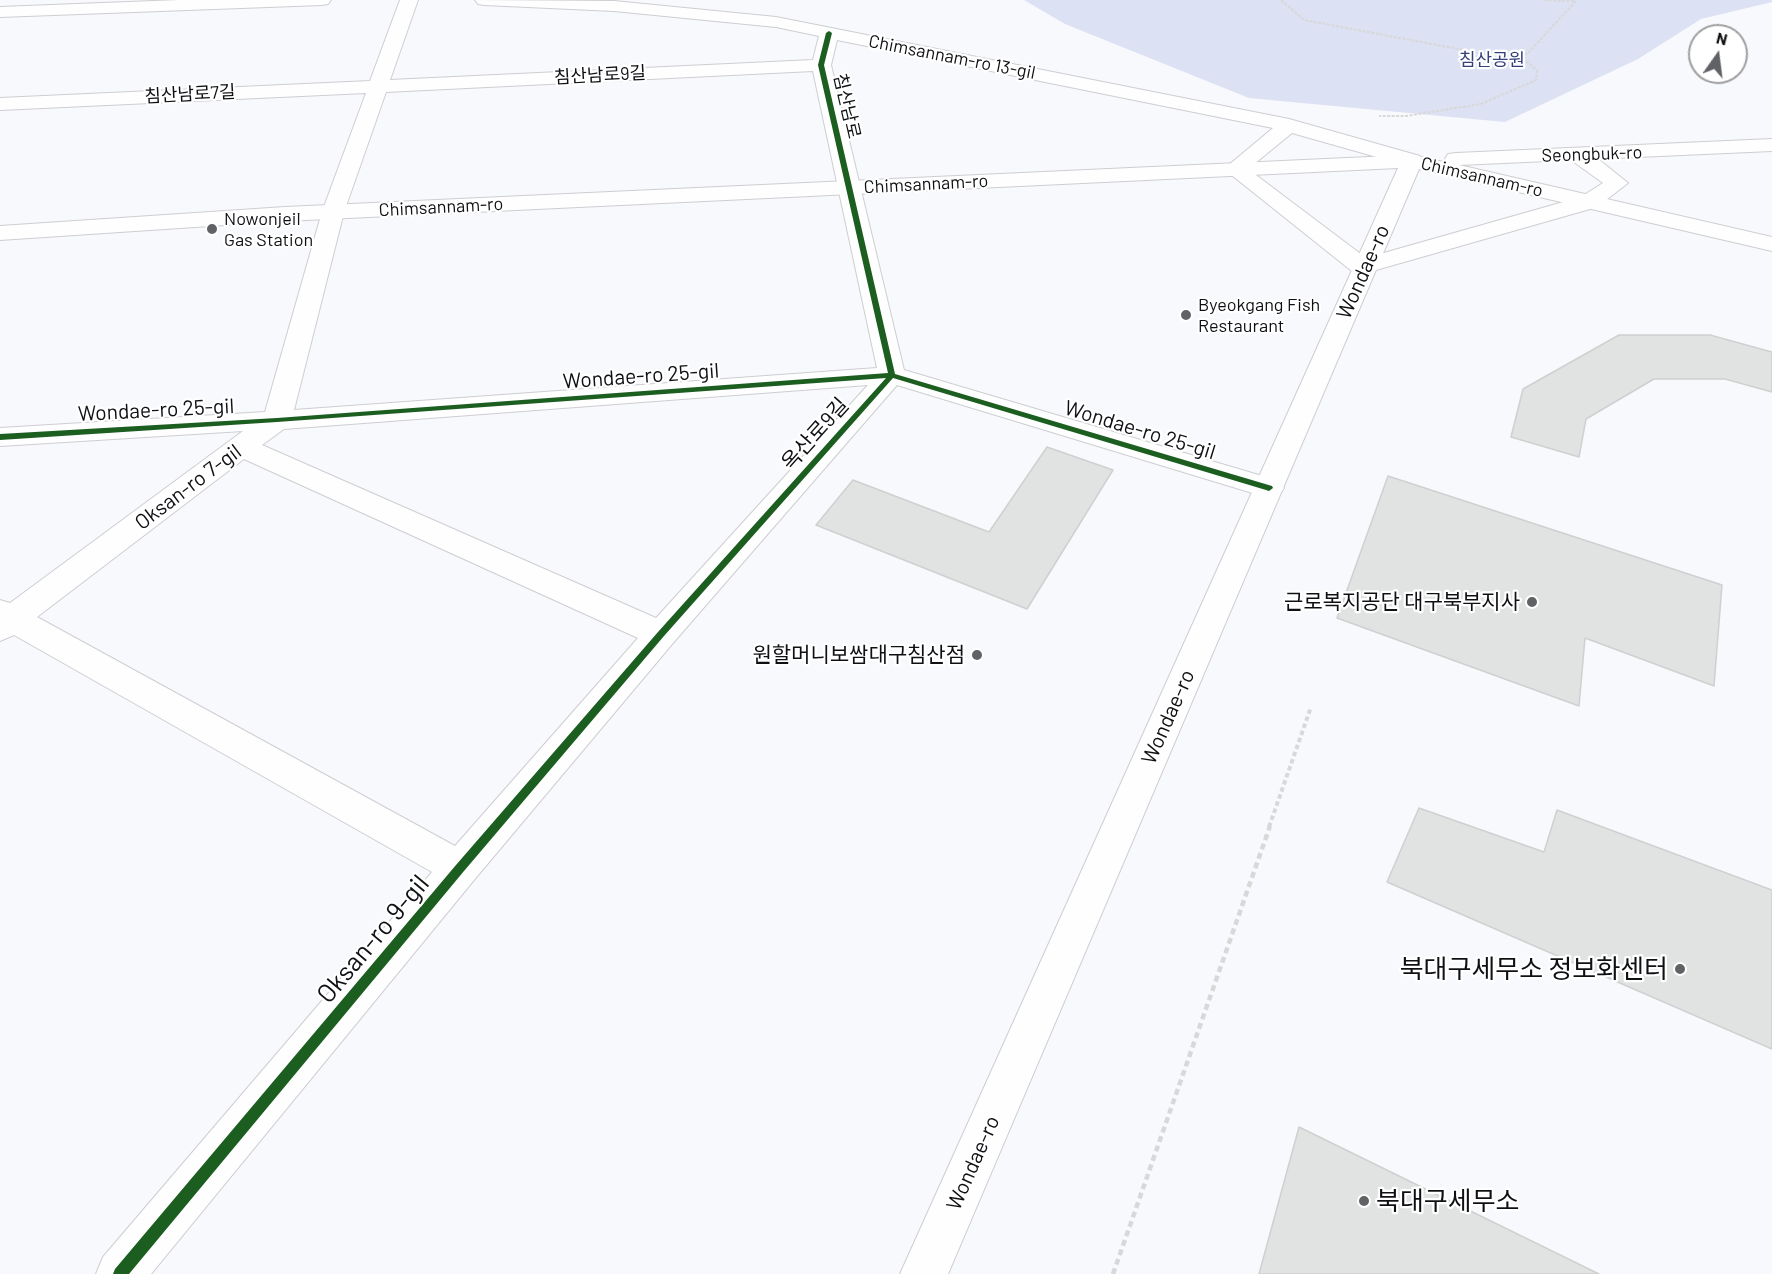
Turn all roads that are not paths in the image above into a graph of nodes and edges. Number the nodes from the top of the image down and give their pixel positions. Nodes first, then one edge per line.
1 (322, 0) edge
2 (409, 0) edge
3 (484, 0) edge
4 (0, 12) edge
5 (829, 33) junction
6 (821, 65) junction
7 (380, 84) junction
8 (0, 104) edge
9 (1289, 125) junction
10 (1772, 145) edge
11 (1579, 155) junction
12 (1412, 161) junction
13 (1235, 169) junction
14 (849, 188) junction
15 (1589, 202) junction
16 (333, 212) junction
17 (0, 233) edge
18 (1772, 244) edge
19 (1366, 265) junction
20 (892, 375) junction
21 (277, 420) junction
22 (0, 437) edge
23 (241, 447) junction
24 (1269, 488) junction
25 (4, 620) edge
26 (661, 634) junction
27 (459, 868) junction
28 (120, 1274) edge
29 (924, 1274) edge

1 - 4 street
2 - 7 street
3 - 5 street, Chimsannam-ro 13-gil
5 - 6 street, 침산남로
5 - 9 street, Chimsannam-ro 13-gil
6 - 7 street, 침산남로9길
6 - 14 street, 침산남로
7 - 8 street, 침산남로7길
7 - 16 street
9 - 12 street, Chimsannam-ro 13-gil
9 - 13 street
10 - 11 street, Seongbuk-ro
11 - 12 street, Seongbuk-ro
11 - 15 street
12 - 13 street, Chimsannam-ro
12 - 15 street, Chimsannam-ro
12 - 19 street, Wondae-ro
13 - 14 street, Chimsannam-ro
13 - 19 street
14 - 16 street, Chimsannam-ro
14 - 20 street
15 - 18 street, Chimsannam-ro
15 - 19 street
16 - 17 street, Chimsannam-ro
16 - 21 street
19 - 24 street, Wondae-ro
20 - 21 street, Wondae-ro 25-gil
20 - 24 street, Wondae-ro 25-gil
20 - 26 street, 옥산로9길
21 - 22 street, Wondae-ro 25-gil
21 - 23 street, Oksan-ro 7-gil
23 - 25 street, Oksan-ro 7-gil
23 - 26 street
24 - 29 street, Wondae-ro
25 - 27 street, Oksan-ro 9-gil
26 - 27 street, Oksan-ro 9-gil
27 - 28 street, Oksan-ro 9-gil

